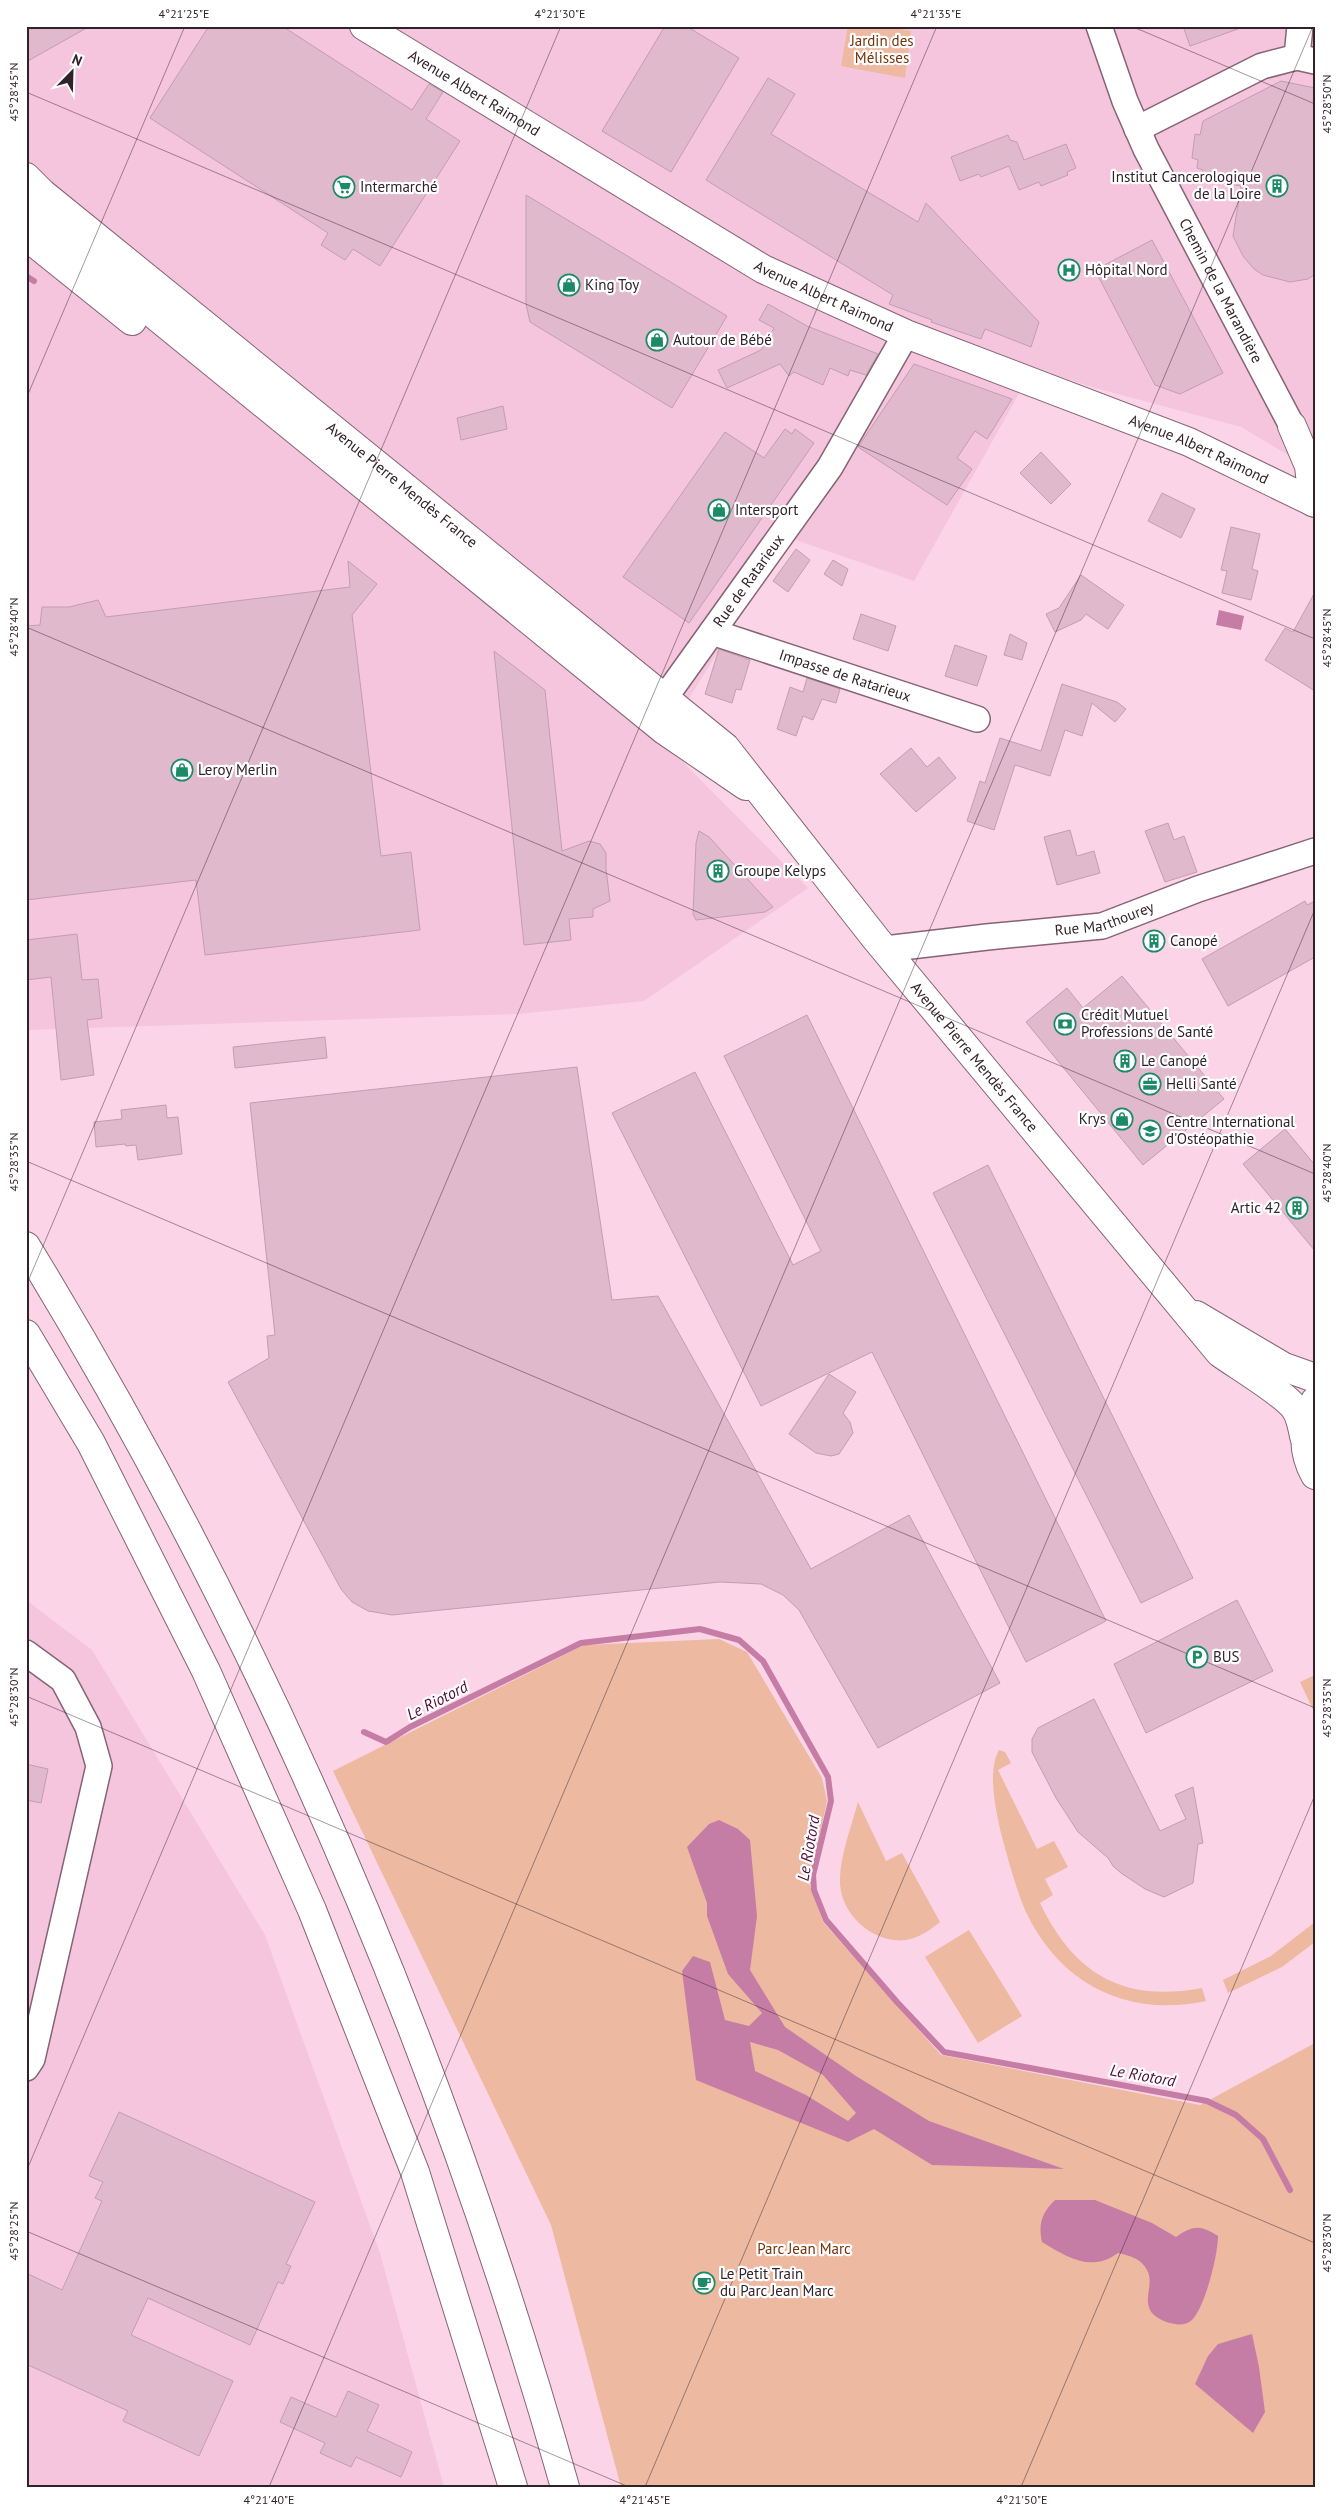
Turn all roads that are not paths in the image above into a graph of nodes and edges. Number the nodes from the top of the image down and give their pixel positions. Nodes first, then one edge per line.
1 (364, 26) edge
2 (1099, 26) edge
3 (1300, 26) edge
4 (1306, 59) edge
5 (1137, 129) junction
6 (26, 177) edge
7 (26, 207) edge
8 (26, 236) edge
9 (906, 334) junction
10 (1292, 426) joint
11 (1314, 503) edge
12 (405, 518) junction
13 (712, 632) junction
14 (666, 696) junction
15 (977, 719) dead end
16 (768, 801) junction
17 (1315, 851) edge
18 (885, 949) junction
19 (26, 1246) edge
20 (1186, 1309) junction
21 (26, 1334) edge
22 (1315, 1378) edge
23 (1315, 1401) edge
24 (1304, 1436) junction
25 (1315, 1475) edge
26 (26, 1653) edge
27 (26, 2068) edge
28 (513, 2487) edge
29 (564, 2487) edge

1 - 9 main road, Avenue Albert Raimond
2 - 5 street, Chemin de la Marandière
3 - 4 street
4 - 5 street
5 - 10 street, Chemin de la Marandière
6 - 14 main road, Avenue Pierre Mendès France
7 - 12 main road, Avenue Pierre Mendès France
8 - 12 main road
9 - 11 main road, Avenue Albert Raimond
9 - 13 street, Rue de Ratarieux
10 - 11 main road, Chemin de la Marandière
12 - 16 main road, Avenue Pierre Mendès France
13 - 14 street, Rue de Ratarieux
13 - 15 street, Impasse de Ratarieux
14 - 16 main road, Avenue Pierre Mendès France
16 - 18 main road, Avenue Pierre Mendès France
17 - 18 street, Rue Marthourey
18 - 20 main road, Avenue Pierre Mendès France
19 - 29 main road
20 - 22 main road, Avenue Pierre Mendès France
20 - 24 main road, Avenue Pierre Mendès France
21 - 28 main road
23 - 24 main road
24 - 25 main road, Avenue Pierre Mendès France
26 - 27 street

